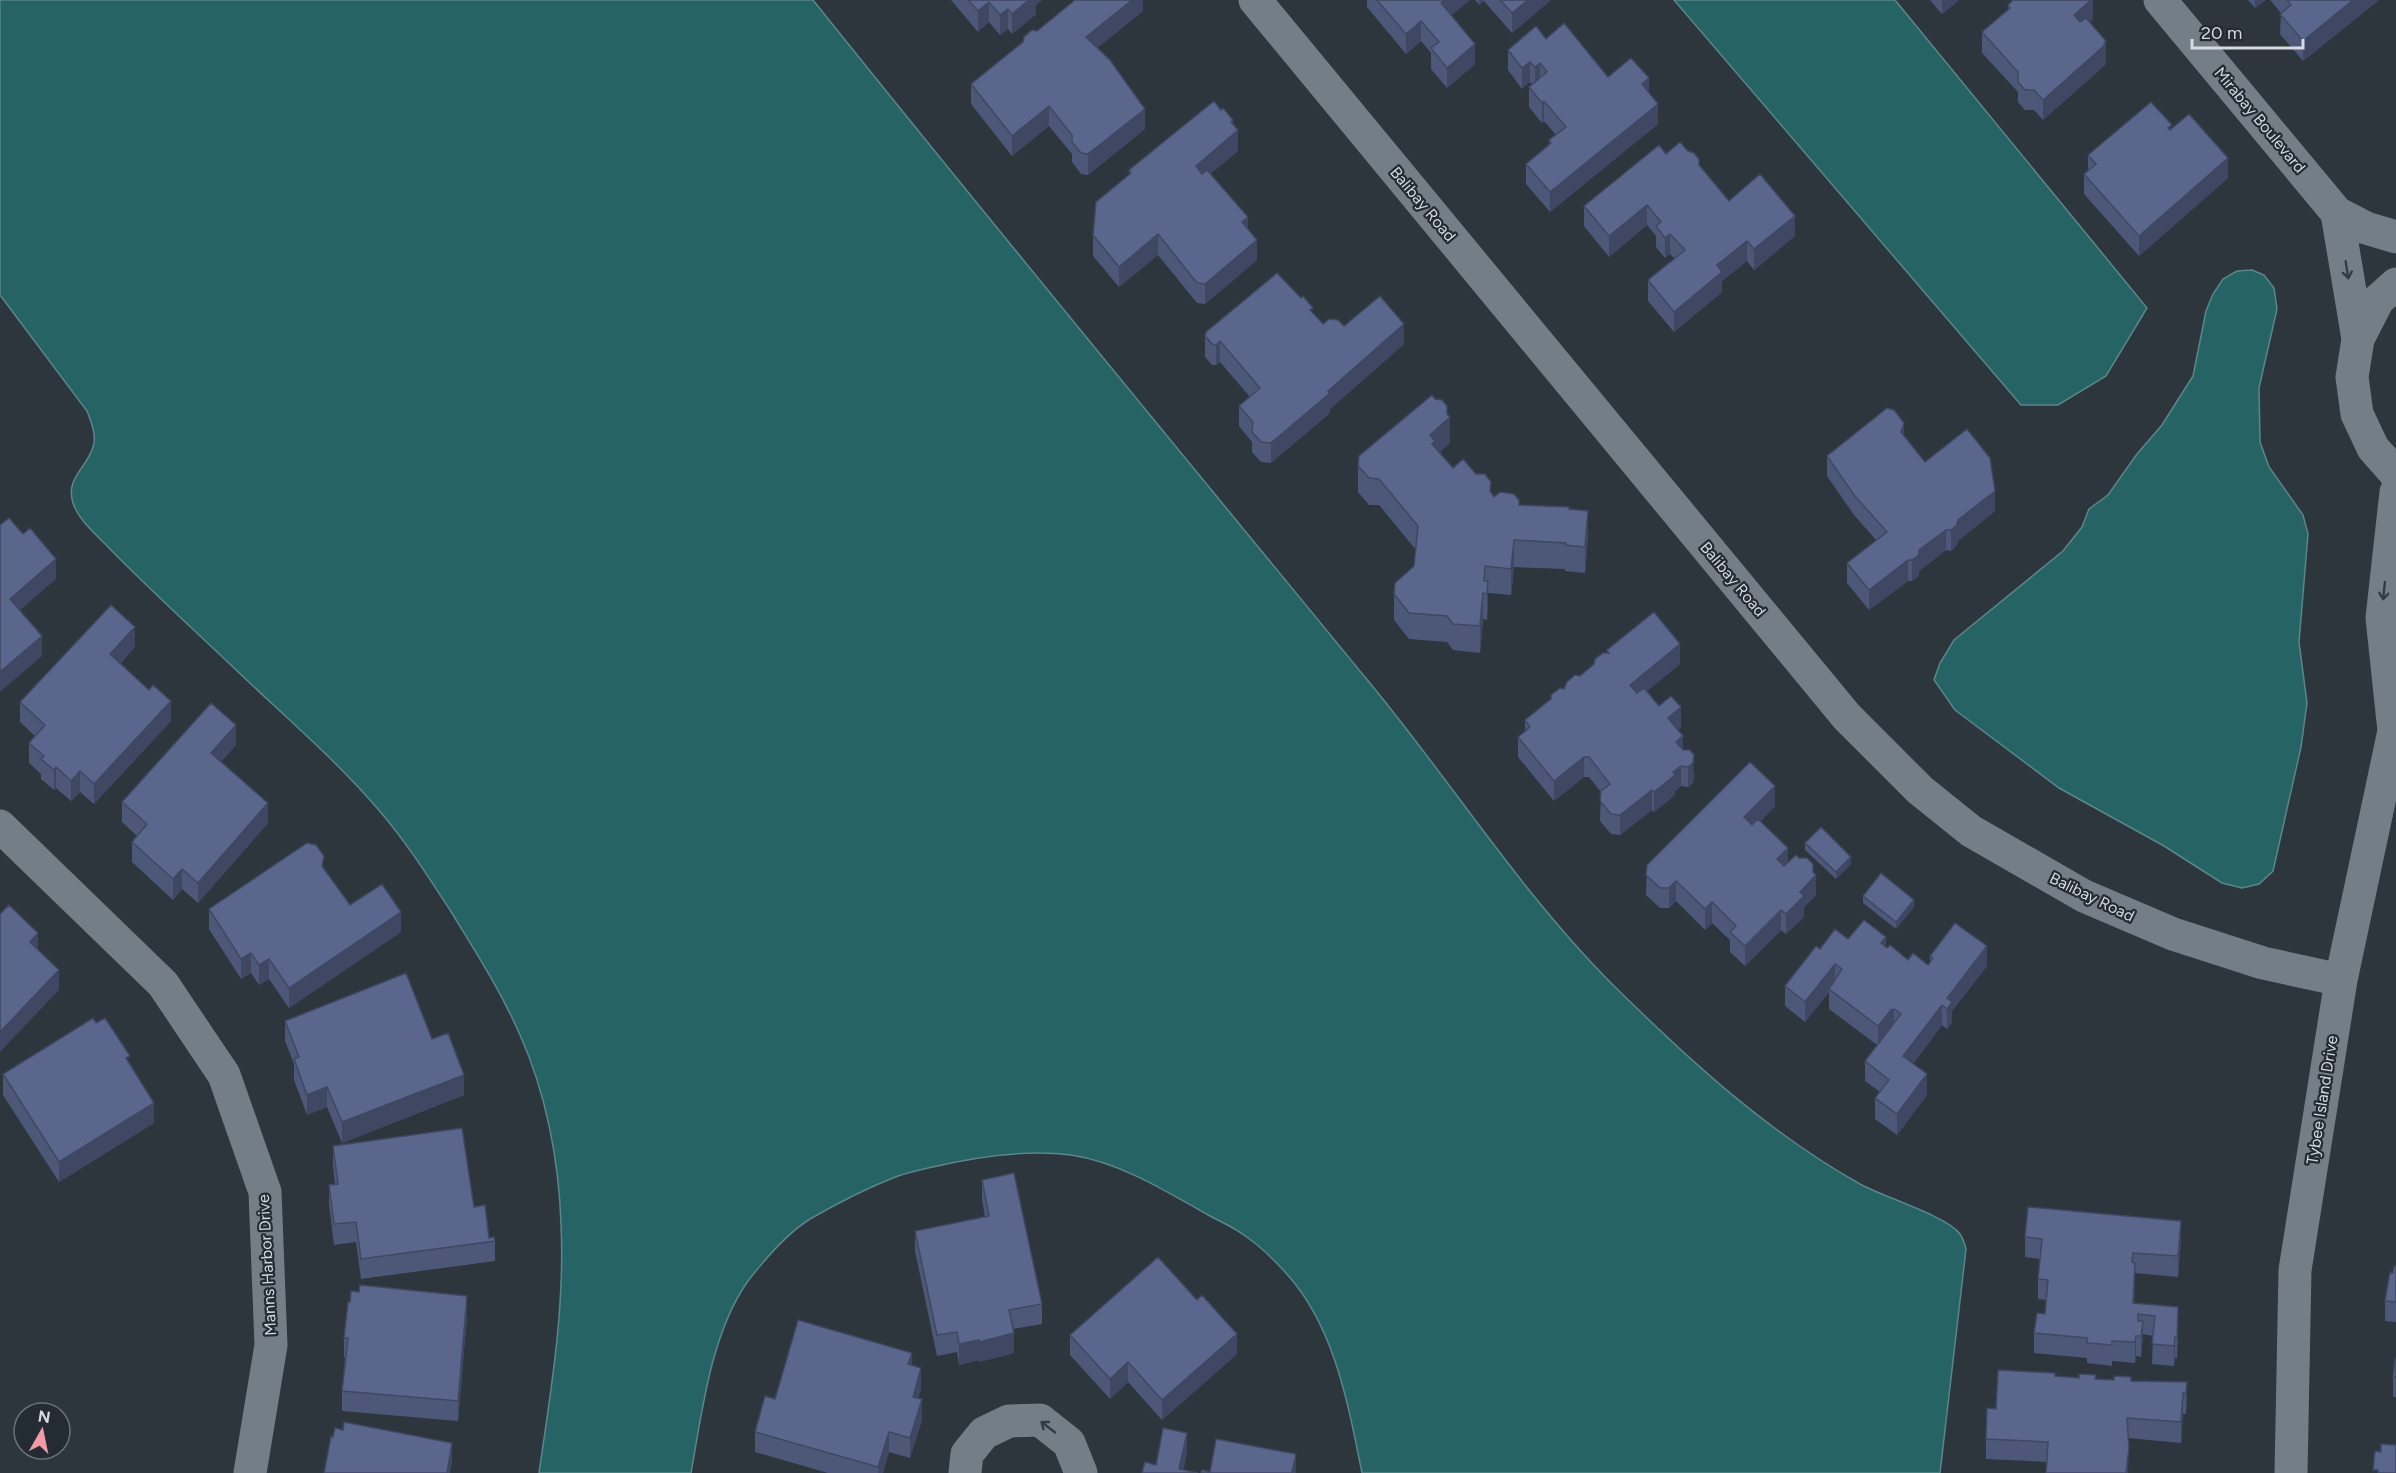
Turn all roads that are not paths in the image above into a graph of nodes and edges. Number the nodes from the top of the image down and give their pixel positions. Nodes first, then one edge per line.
1 (1255, 0) edge
2 (2160, 0) edge
3 (2337, 213) junction
4 (2396, 237) edge
5 (2396, 284) edge
6 (2358, 339) junction
7 (2396, 474) edge
8 (2396, 492) edge
9 (2390, 639) edge
10 (2395, 729) edge
11 (0, 826) edge
12 (2341, 980) junction
13 (250, 1473) edge
14 (965, 1473) edge
15 (1081, 1473) edge
16 (2291, 1473) edge

1 - 12 street, Balibay Road
2 - 3 street, Mirabay Boulevard
3 - 4 street, Mirabay Boulevard
3 -> 6 street
5 - 6 street
6 - 7 street
8 -> 9 street, Tybee Island Drive
9 - 10 street, Tybee Island Drive
10 - 12 street, Tybee Island Drive
11 - 13 street, Manns Harbor Drive
12 - 16 street, Tybee Island Drive
15 -> 14 street

